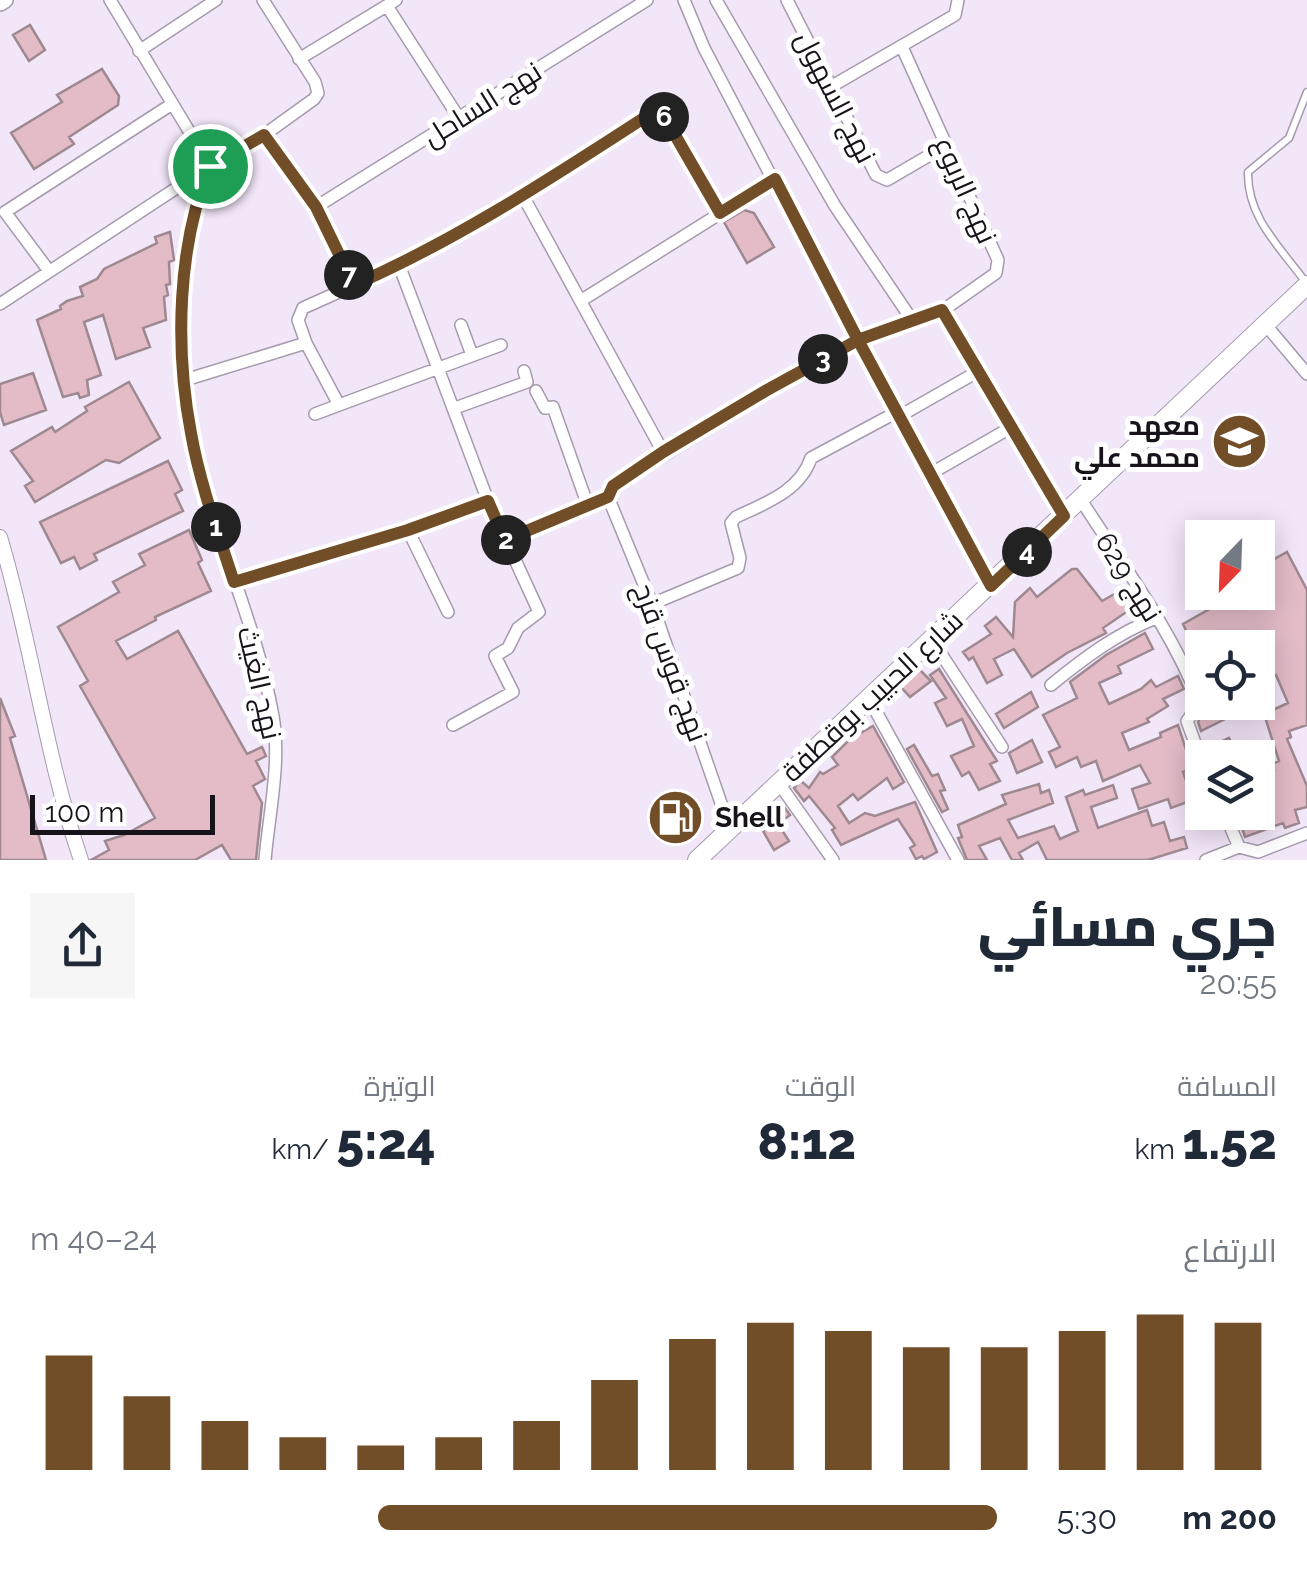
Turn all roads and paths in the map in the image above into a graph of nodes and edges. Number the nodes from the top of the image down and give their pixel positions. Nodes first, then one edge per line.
1 (216, 0) edge
2 (263, 0) edge
3 (647, 0) edge
4 (684, 0) edge
5 (716, 0) edge
6 (787, 0) edge
7 (958, 0) edge
8 (109, 2) edge
9 (391, 3) edge
10 (902, 47) junction
11 (140, 51) junction
12 (299, 60) junction
13 (832, 86) junction
14 (1307, 92) edge
15 (172, 104) junction
16 (459, 118) junction
17 (264, 135) junction
18 (947, 146) junction
19 (210, 166) junction
20 (775, 179) junction
21 (523, 196) junction
22 (316, 207) junction
23 (720, 213) junction
24 (399, 265) junction
25 (49, 272) junction
26 (1307, 284) edge
27 (354, 285) junction
28 (582, 300) junction
29 (0, 304) edge
30 (942, 310) junction
31 (912, 320) junction
32 (1266, 324) junction
33 (462, 325) dead end
34 (858, 340) junction
35 (306, 343) junction
36 (500, 345) dead end
37 (472, 355) junction
38 (439, 366) junction
39 (524, 371) dead end
40 (977, 372) junction
41 (1307, 374) edge
42 (185, 380) junction
43 (536, 391) dead end
44 (340, 405) junction
45 (455, 408) junction
46 (315, 414) dead end
47 (896, 414) junction
48 (1010, 428) junction
49 (663, 452) junction
50 (930, 474) junction
51 (608, 497) junction
52 (1081, 500) junction
53 (488, 501) junction
54 (588, 506) junction
55 (1064, 516) junction
56 (408, 530) junction
57 (0, 537) edge
58 (505, 540) junction
59 (234, 582) junction
60 (991, 586) junction
61 (652, 604) junction
62 (448, 612) dead end
63 (1156, 618) junction
64 (932, 640) junction
65 (1052, 685) dead end
66 (869, 699) junction
67 (453, 724) dead end
68 (1194, 740) edge
69 (1002, 747) dead end
70 (778, 782) junction
71 (730, 829) junction
72 (1307, 833) edge
73 (1245, 852) edge
74 (81, 860) edge
75 (265, 860) edge
76 (697, 860) edge
77 (833, 860) edge
78 (958, 860) edge
79 (1206, 860) edge

1 - 11 street
2 - 12 street
3 - 16 street, نهج الساحل
4 - 20 street
5 - 31 street
6 - 13 street, نهج السهول
7 - 10 street
8 - 11 street
9 - 12 street
9 - 16 street
10 - 13 street
10 - 18 street, نهج الربوع
11 - 15 street
12 - 17 street
13 - 18 street, نهج السهول
14 - 26 lane
15 - 19 street
15 - 25 street
16 - 22 street, نهج الساحل
17 - 19 street
17 - 22 street
18 - 30 street, نهج الربوع
19 - 25 street
19 - 42 street, نهج الغيث
20 - 23 street
20 - 34 street
21 - 23 street
21 - 24 street
21 - 28 street
22 - 27 street
23 - 28 street
24 - 27 street
24 - 38 street
25 - 29 street
26 - 32 main road, شارع الحبيب بوقطفة
27 - 35 street
28 - 49 street
30 - 31 street, نهج الربوع
30 - 40 street
31 - 34 street, نهج الربوع
32 - 41 street
32 - 52 main road, شارع الحبيب بوقطفة
33 - 37 street
34 - 47 street
34 - 49 street, نهج الربوع
35 - 42 street
35 - 44 street
36 - 37 street
37 - 38 street
38 - 44 street
38 - 45 street
39 - 45 street
40 - 47 street
40 - 48 street
42 - 59 street, نهج الغيث
43 - 54 street
44 - 46 street
45 - 53 street
47 - 50 street
47 - 61 street
48 - 50 street
48 - 55 street
49 - 51 street, نهج الربوع
50 - 60 street
51 - 54 street, نهج الربوع
51 - 61 street, نهج قوس قزح
52 - 55 main road, شارع الحبيب بوقطفة
52 - 63 street, نهج 629
53 - 56 street
53 - 58 street
54 - 58 street, نهج الربوع
55 - 60 main road, شارع الحبيب بوقطفة
56 - 59 street
56 - 62 street
57 - 74 street
58 - 67 street
59 - 75 street, نهج الغيث
60 - 64 main road, شارع الحبيب بوقطفة
61 - 71 street, نهج قوس قزح
63 - 65 street
63 - 68 street, نهج 629
64 - 66 main road, شارع الحبيب بوقطفة
64 - 69 street
66 - 70 main road, شارع الحبيب بوقطفة
66 - 78 street
70 - 71 main road, شارع الحبيب بوقطفة
70 - 77 street
71 - 76 main road, شارع الحبيب بوقطفة
72 - 73 street
73 - 79 street

